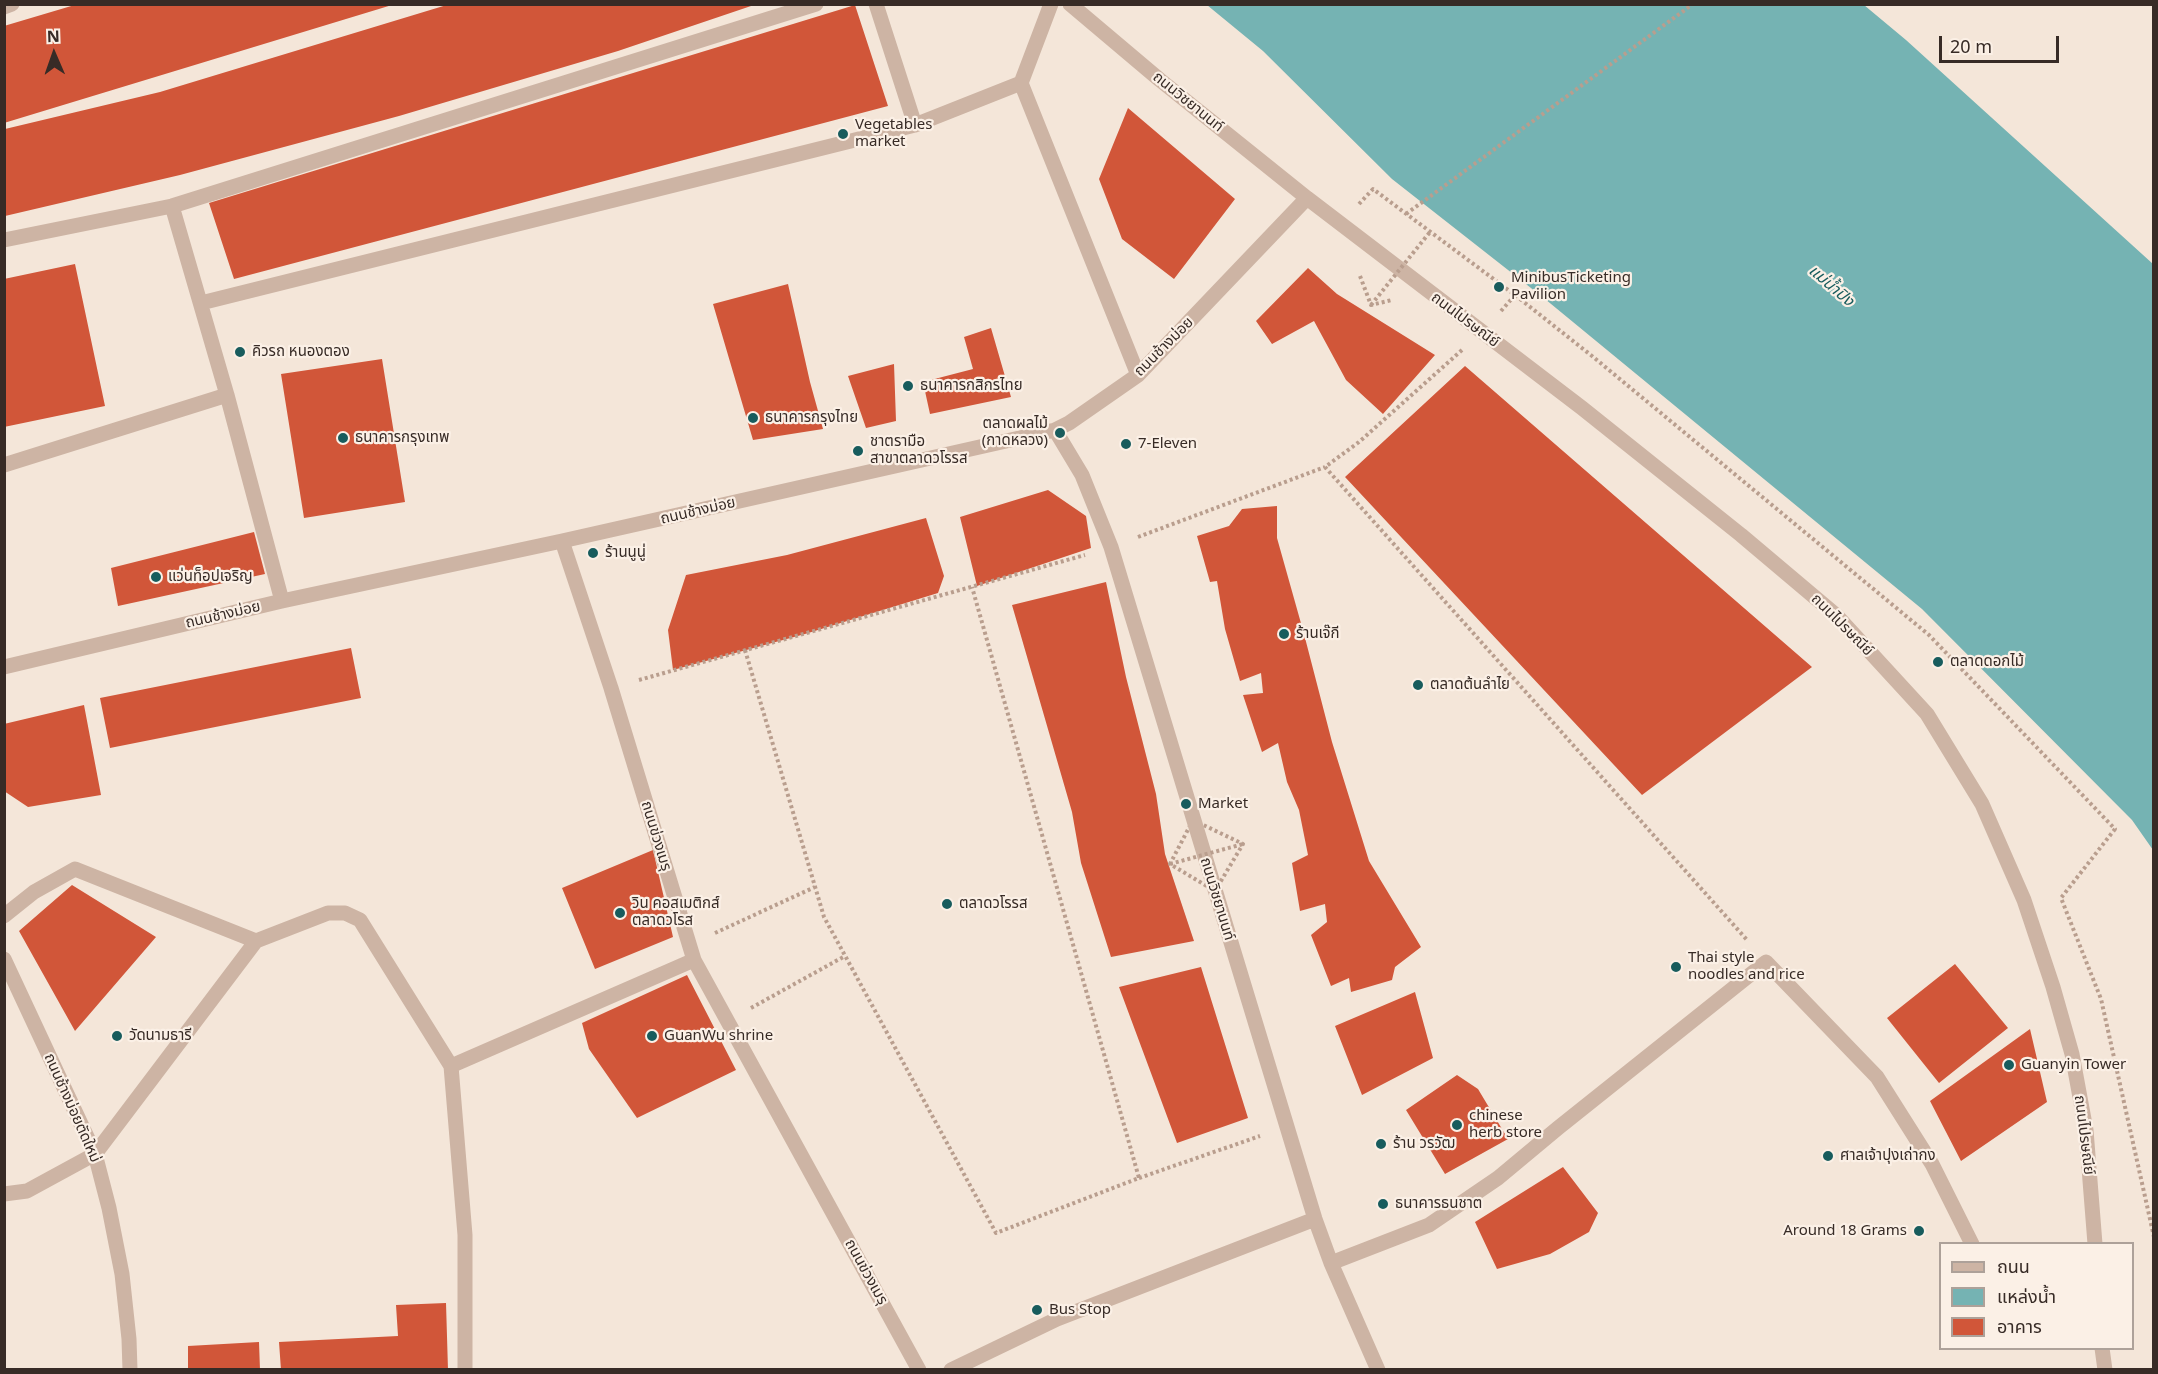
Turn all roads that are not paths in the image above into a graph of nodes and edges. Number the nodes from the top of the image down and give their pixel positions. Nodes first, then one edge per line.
1 (12, 4) edge
2 (816, 4) edge
3 (876, 4) edge
4 (1051, 4) edge
5 (1070, 4) edge
6 (4, 7) edge
7 (1021, 83) junction
8 (915, 125) junction
9 (1307, 198) junction
10 (172, 206) junction
11 (4, 240) edge
12 (201, 303) junction
13 (1138, 375) junction
14 (227, 395) junction
15 (1055, 430) junction
16 (4, 465) edge
17 (562, 541) junction
18 (282, 602) junction
19 (4, 667) edge
20 (4, 916) edge
21 (256, 941) junction
22 (4, 959) edge
23 (694, 960) junction
24 (451, 1066) junction
25 (95, 1154) junction
26 (4, 1194) edge
27 (1315, 1219) junction
28 (1971, 1242) edge
29 (2095, 1242) edge
30 (1331, 1263) junction
31 (2102, 1350) edge
32 (130, 1370) edge
33 (465, 1370) edge
34 (919, 1370) edge
35 (951, 1370) edge
36 (1378, 1370) edge
37 (2105, 1370) edge

1 - 6 street
2 - 10 street
3 - 8 street
4 - 7 street
5 - 9 street, ถนนวิชยานนท์
7 - 8 street
7 - 13 street
8 - 12 street
9 - 13 street, ถนนช้างม่อย
9 - 29 street, ถนนไปรษณีย์
10 - 11 street
10 - 12 street
12 - 14 street
13 - 15 street, ถนนช้างม่อย
14 - 16 street
14 - 18 street
15 - 17 street, ถนนช้างม่อย
15 - 27 street, ถนนวิชยานนท์
17 - 18 street, ถนนช้างม่อย
17 - 23 street, ถนนข่วงเมรุ
18 - 19 street, ถนนช้างม่อย
20 - 21 street
21 - 24 street
21 - 25 street
22 - 25 street, ถนนช้างม่อยตัดใหม่
23 - 24 street
23 - 34 street, ถนนข่วงเมรุ
24 - 33 street
25 - 26 street
25 - 32 street, ถนนช้างม่อยตัดใหม่
27 - 30 street, ถนนวิชยานนท์
27 - 35 street
28 - 30 street
30 - 36 street, ถนนวิชยานนท์
31 - 37 street

